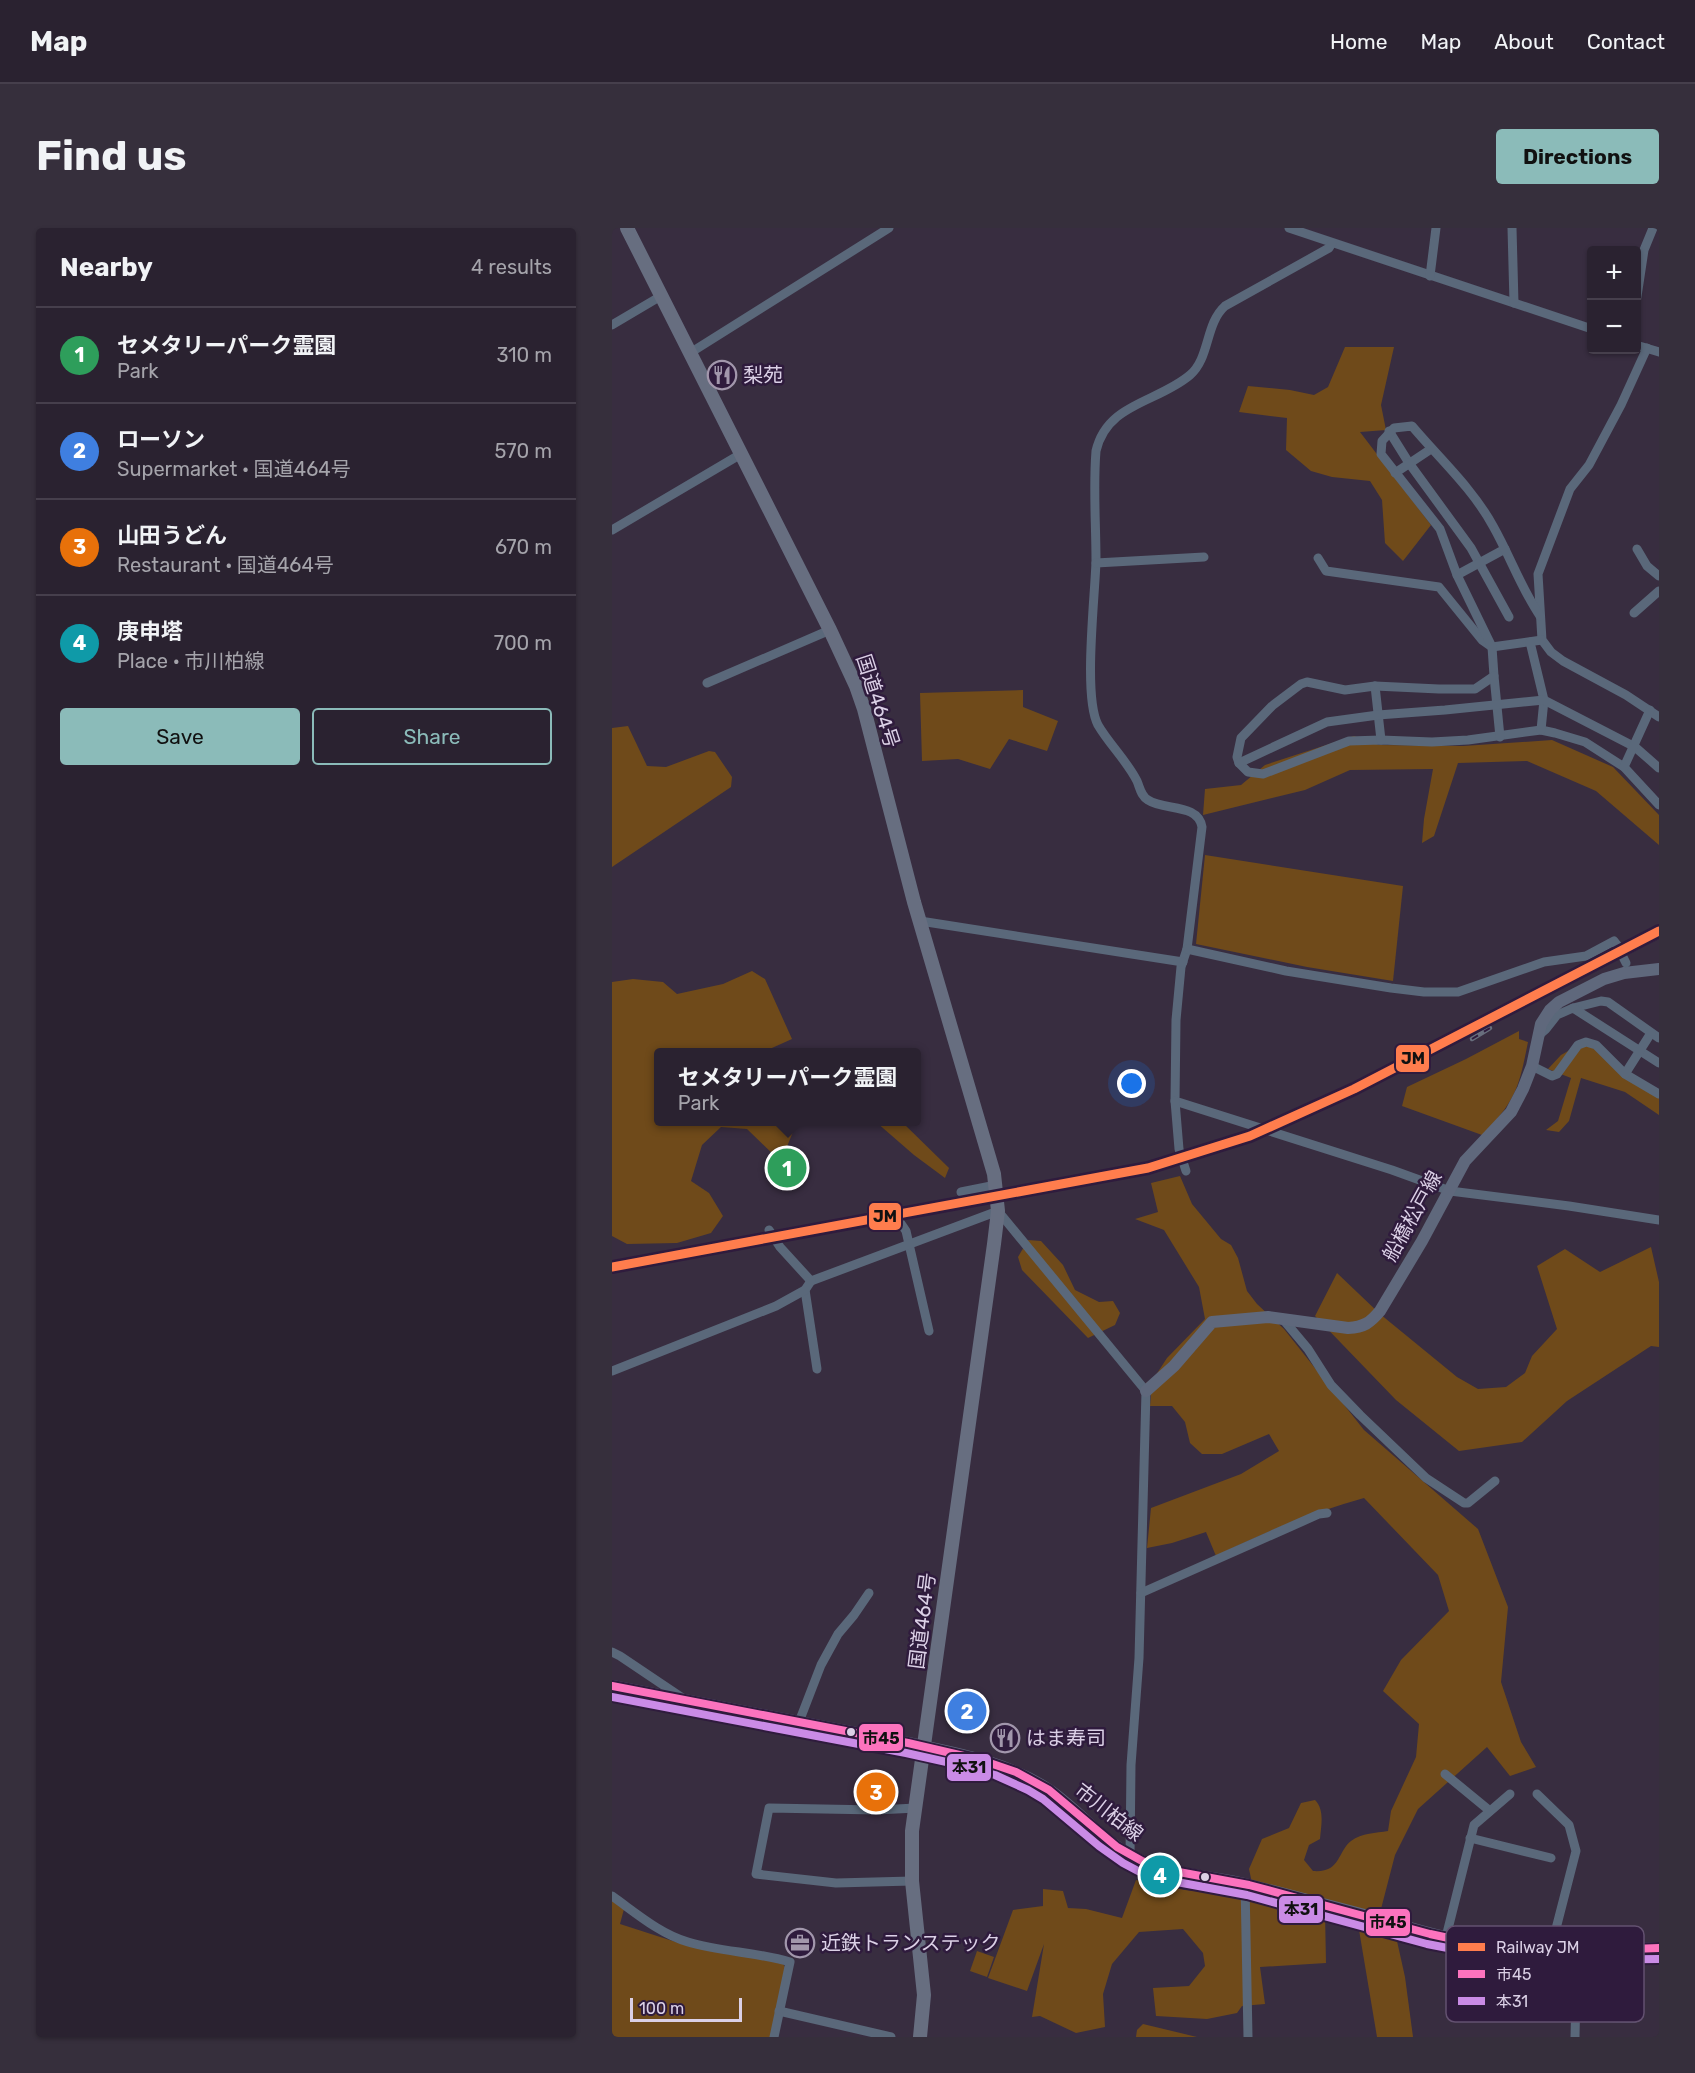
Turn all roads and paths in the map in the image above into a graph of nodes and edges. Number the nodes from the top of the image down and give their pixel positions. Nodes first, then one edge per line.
1 (627, 228) edge
2 (889, 228) edge
3 (1288, 228) edge
4 (1436, 228) edge
5 (1512, 228) edge
6 (1653, 228) edge
7 (1306, 231) edge
8 (1332, 243) junction
9 (1430, 276) junction
10 (661, 296) junction
11 (1636, 300) edge
12 (1514, 303) junction
13 (612, 325) edge
14 (1587, 327) edge
15 (1641, 346) edge
16 (1647, 348) junction
17 (1659, 352) edge
18 (690, 353) junction
19 (1389, 431) junction
20 (1431, 449) junction
21 (741, 454) junction
22 (1409, 463) junction
23 (1395, 472) junction
24 (612, 530) edge
25 (1505, 549) junction
26 (1637, 549) dead end
27 (1204, 557) dead end
28 (1318, 558) dead end
29 (1095, 563) junction
30 (1479, 563) junction
31 (1457, 575) junction
32 (1659, 576) edge
33 (1659, 591) edge
34 (1634, 613) dead end
35 (1509, 616) dead end
36 (1540, 616) junction
37 (830, 630) junction
38 (1542, 640) junction
39 (1530, 642) junction
40 (1492, 647) junction
41 (1494, 676) junction
42 (707, 682) dead end
43 (1375, 686) junction
44 (1544, 700) junction
45 (1497, 705) junction
46 (1650, 710) junction
47 (1378, 715) junction
48 (1659, 717) edge
49 (1541, 730) junction
50 (1500, 737) junction
51 (1381, 740) junction
52 (1635, 747) junction
53 (1239, 763) junction
54 (1624, 767) junction
55 (1659, 768) edge
56 (1659, 805) edge
57 (920, 921) junction
58 (1187, 949) junction
59 (1183, 962) junction
60 (1653, 969) edge
61 (1573, 1008) junction
62 (1539, 1035) junction
63 (1655, 1036) edge
64 (1640, 1051) junction
65 (1659, 1063) edge
66 (1532, 1065) junction
67 (1625, 1074) junction
68 (1659, 1094) edge
69 (1175, 1101) junction
70 (1186, 1171) dead end
71 (996, 1185) junction
72 (1450, 1191) junction
73 (961, 1192) dead end
74 (889, 1206) dead end
75 (998, 1211) junction
76 (1659, 1220) edge
77 (770, 1230) dead end
78 (909, 1243) junction
79 (808, 1286) junction
80 (1281, 1318) junction
81 (929, 1331) dead end
82 (817, 1369) dead end
83 (612, 1371) edge
84 (1146, 1391) junction
85 (1495, 1481) dead end
86 (1327, 1514) dead end
87 (869, 1593) dead end
88 (1141, 1593) junction
89 (612, 1652) edge
90 (612, 1686) edge
91 (691, 1702) junction
92 (799, 1722) junction
93 (925, 1747) junction
94 (1444, 1774) dead end
95 (1509, 1794) dead end
96 (1537, 1794) dead end
97 (916, 1808) junction
98 (1490, 1811) junction
99 (1470, 1838) junction
100 (1130, 1856) junction
101 (1551, 1858) dead end
102 (912, 1881) junction
103 (1245, 1884) junction
104 (612, 1896) edge
105 (1449, 1926) edge
106 (1557, 1926) edge
107 (1446, 1937) edge
108 (1644, 1947) edge
109 (1659, 1947) edge
110 (779, 2011) junction
111 (774, 2037) edge
112 (891, 2037) edge
113 (920, 2037) edge
114 (1248, 2037) edge

1 - 10 highway, 国道464号
2 - 18 street
3 - 7 street
4 - 9 street
5 - 12 street
6 - 11 street
7 - 8 street
8 - 9 street
8 - 29 street
9 - 12 street
10 - 13 street
10 - 18 highway, 国道464号
12 - 14 street
15 - 16 street
16 - 17 street
16 - 36 street
18 - 21 highway, 国道464号
19 - 20 street
19 - 22 street
19 - 23 street
20 - 22 street
20 - 25 street
21 - 24 street
21 - 37 highway, 国道464号
22 - 23 street
22 - 30 street
23 - 31 street
25 - 30 street
25 - 36 street
26 - 32 street
27 - 29 street
28 - 40 street
29 - 58 street
30 - 31 street
30 - 35 street
31 - 40 street
33 - 34 street
36 - 38 street
37 - 42 street
37 - 57 highway, 国道464号
38 - 39 street
38 - 46 street
39 - 40 street
39 - 44 street
40 - 41 street
41 - 43 street
41 - 45 street
43 - 47 street
43 - 53 street
44 - 45 street
44 - 49 street
44 - 52 street
45 - 47 street
45 - 50 street
46 - 48 street
46 - 52 street
47 - 51 street
47 - 53 street
49 - 50 street
49 - 54 street
50 - 51 street
51 - 53 street
52 - 54 street
52 - 55 street
54 - 56 street
57 - 59 street
57 - 71 highway, 国道464号
58 - 59 street
58 - 60 street, bridge
59 - 69 street
60 - 62 main road, 船橋松戸線
61 - 62 street
61 - 63 street
61 - 64 street
62 - 66 main road, 船橋松戸線
63 - 64 street
64 - 65 street
64 - 67 street
66 - 67 street
66 - 72 main road, 船橋松戸線
67 - 68 street
69 - 70 street
69 - 72 street
71 - 73 street
71 - 75 highway, 国道464号
72 - 76 street
72 - 80 main road, 船橋松戸線
74 - 78 street
75 - 78 street
75 - 84 street
75 - 93 highway, 国道464号
77 - 79 street
78 - 79 street
78 - 81 street
79 - 82 street
79 - 83 street
80 - 84 main road, 船橋松戸線
80 - 85 street
84 - 88 street
86 - 88 street
87 - 92 street
88 - 100 street
89 - 91 street
90 - 91 main road, 市川柏線
91 - 92 main road, 市川柏線
92 - 93 main road, 市川柏線
93 - 97 highway, 国道464号
93 - 100 main road, 市川柏線
94 - 98 street
95 - 98 street
96 - 106 street
97 - 102 highway, 国道464号
97 - 102 street
98 - 99 street
99 - 101 street
99 - 105 street
100 - 103 main road, 市川柏線
102 - 113 highway, 国道464号
103 - 107 main road, 市川柏線
103 - 114 street
104 - 110 street
108 - 109 main road, 市川柏線
110 - 111 street
110 - 112 street

